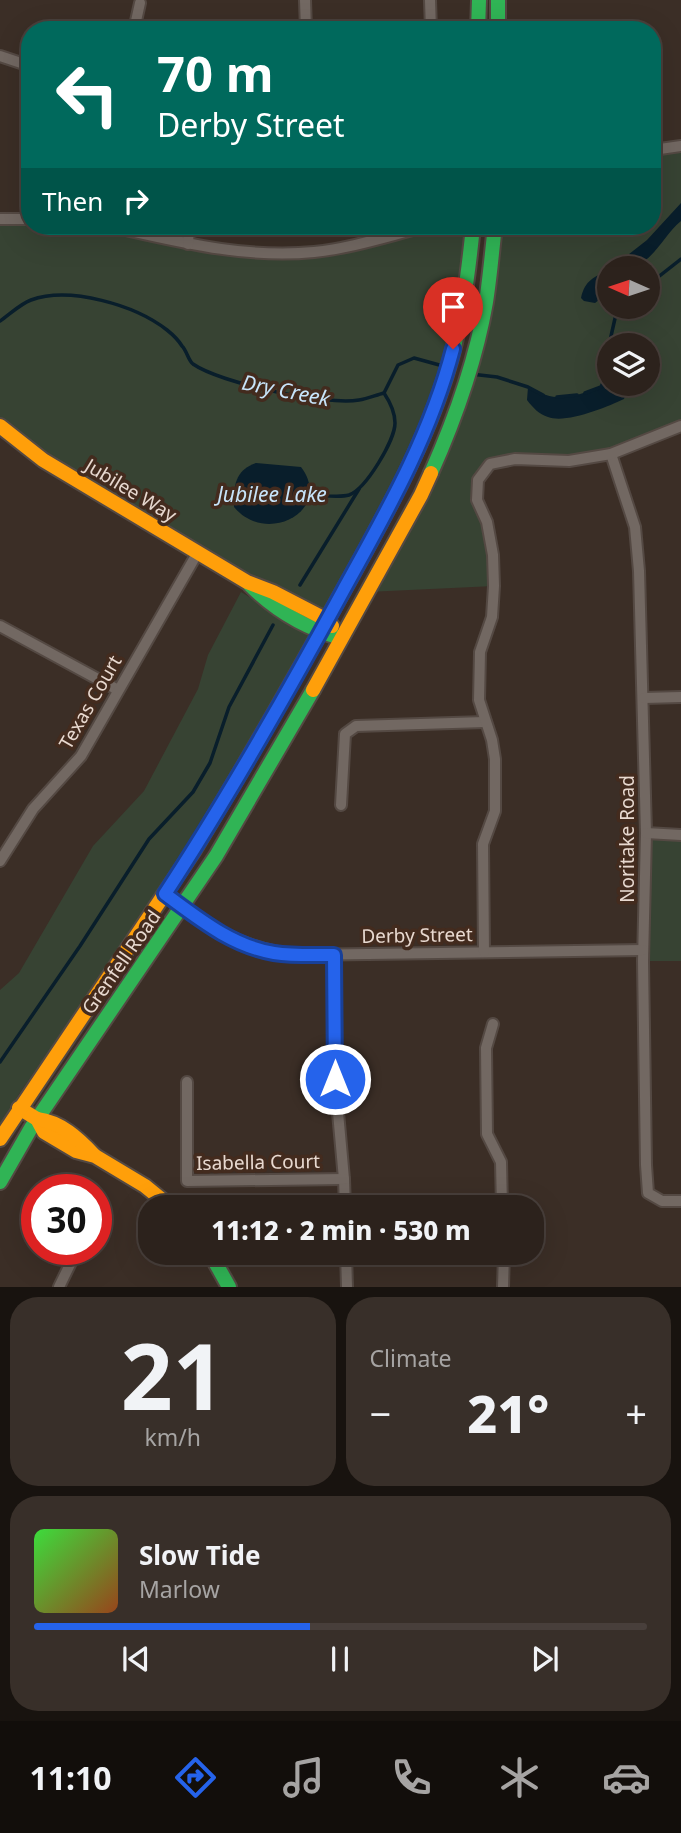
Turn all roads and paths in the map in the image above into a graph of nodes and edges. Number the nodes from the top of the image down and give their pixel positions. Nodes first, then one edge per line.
1 (304, 0) edge
2 (429, 0) edge
3 (479, 0) edge
4 (498, 0) edge
5 (140, 3) dead end
6 (136, 21) edge
7 (305, 21) edge
8 (430, 21) edge
9 (478, 21) edge
10 (498, 21) edge
11 (0, 56) edge
12 (21, 63) edge
13 (681, 146) edge
14 (661, 149) edge
15 (0, 219) edge
16 (21, 219) edge
17 (148, 235) edge
18 (188, 235) edge
19 (395, 235) edge
20 (472, 235) edge
21 (494, 235) edge
22 (188, 244) junction
23 (0, 426) edge
24 (681, 426) edge
25 (611, 454) junction
26 (198, 552) junction
27 (0, 626) edge
28 (324, 627) junction
29 (341, 638) junction
30 (118, 691) junction
31 (681, 697) edge
32 (643, 698) junction
33 (485, 722) junction
34 (341, 805) dead end
35 (646, 833) junction
36 (681, 835) edge
37 (0, 861) edge
38 (165, 894) junction
39 (183, 907) junction
40 (643, 950) junction
41 (484, 952) junction
42 (334, 955) junction
43 (493, 1024) dead end
44 (187, 1082) dead end
45 (19, 1108) junction
46 (37, 1119) junction
47 (0, 1139) edge
48 (344, 1179) junction
49 (0, 1182) edge
50 (156, 1195) edge
51 (345, 1195) edge
52 (502, 1195) edge
53 (681, 1201) edge
54 (70, 1265) edge
55 (217, 1265) edge
56 (346, 1265) edge
57 (504, 1265) edge
58 (59, 1287) edge
59 (229, 1287) edge
60 (347, 1287) edge
61 (503, 1287) edge

1 - 7 street
2 - 8 street
3 - 9 main road
4 - 10 main road
5 - 6 street
11 - 12 street
13 - 14 street
15 - 16 street
17 - 22 street
18 - 22 street
19 - 22 street
20 - 28 main road, Grenfell Road
21 - 29 main road, Grenfell Road
23 - 26 main road, Jubilee Way
24 - 25 street
25 - 32 street, Noritake Road
25 - 33 street
26 - 28 main road, Jubilee Way
26 - 30 street, Texas Court
27 - 30 street
28 - 29 main road, Jubilee Way
28 - 38 main road, Grenfell Road
29 - 39 main road, Grenfell Road
30 - 37 street, Texas Court
31 - 32 street
32 - 35 street, Noritake Road
33 - 34 street
33 - 41 street
35 - 36 street
35 - 40 street, Noritake Road
38 - 39 street, Derby Street
38 - 45 main road, Grenfell Road
39 - 42 street, Derby Street
39 - 46 main road, Grenfell Road
40 - 41 street, Derby Street
40 - 53 street, Noritake Road
41 - 42 street, Derby Street
42 - 48 street
43 - 52 street
44 - 48 street, Isabella Court
45 - 46 main road
45 - 47 main road, Grenfell Road
46 - 49 main road, Grenfell Road
46 - 50 main road
48 - 51 street
54 - 58 street
55 - 59 main road
56 - 60 street
57 - 61 street

